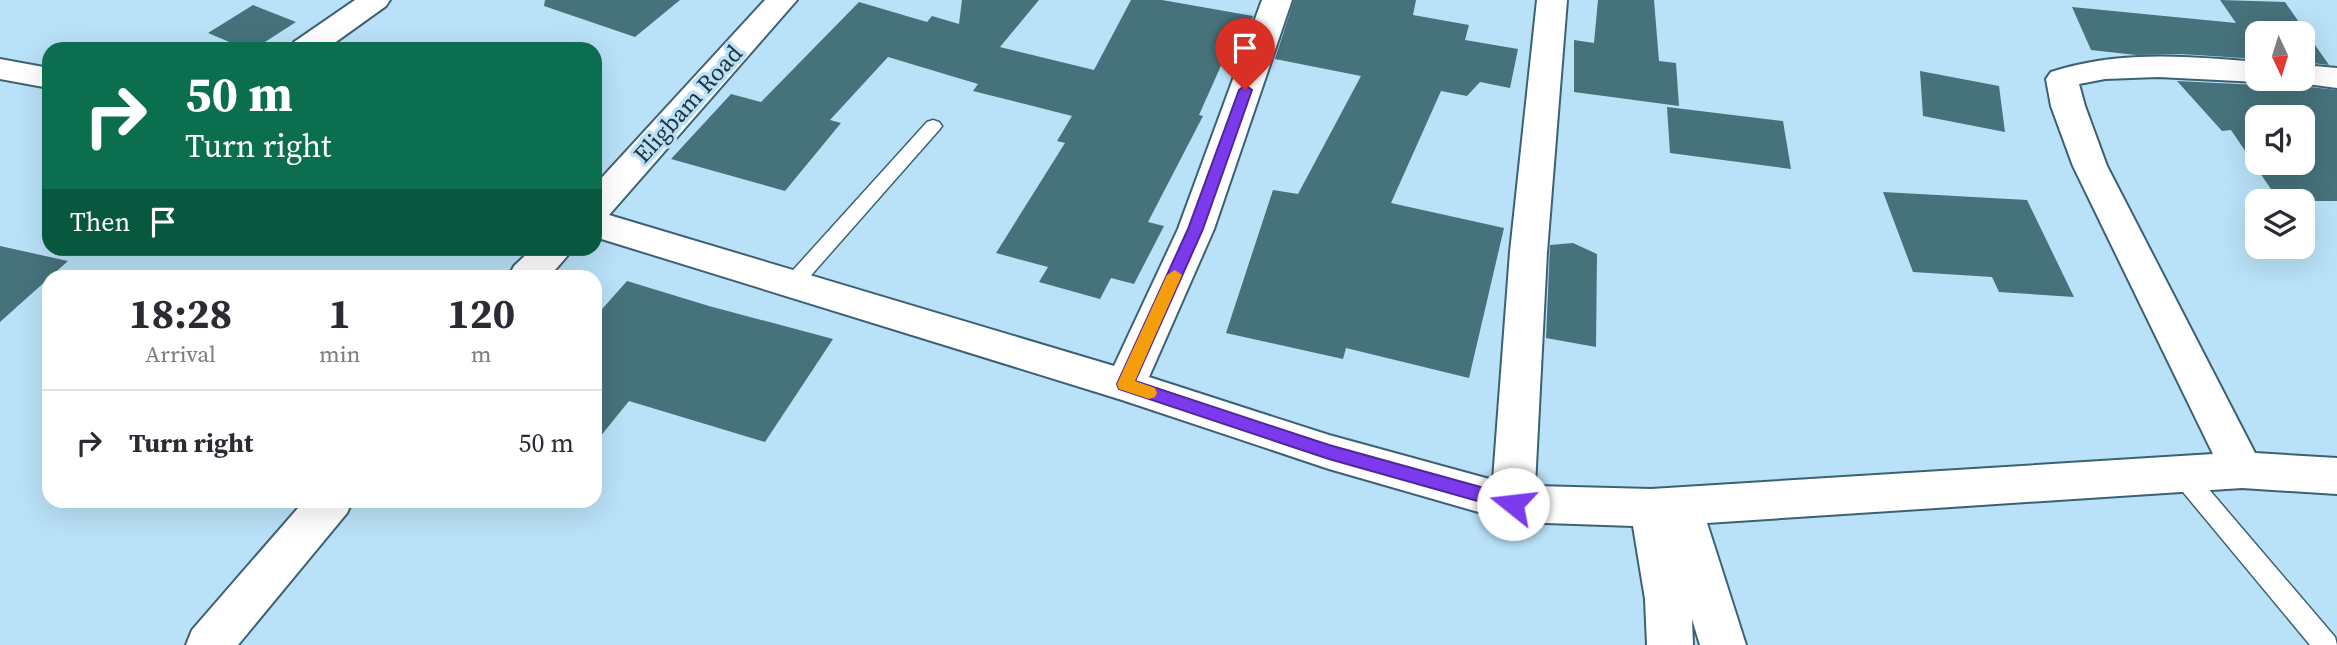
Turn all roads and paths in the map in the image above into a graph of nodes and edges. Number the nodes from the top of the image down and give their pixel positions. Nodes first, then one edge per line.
1 (375, 0) edge
2 (782, 0) edge
3 (1277, 0) edge
4 (1552, 0) edge
5 (315, 42) edge
6 (0, 69) edge
7 (2245, 72) edge
8 (2315, 76) edge
9 (42, 77) edge
10 (2337, 78) edge
11 (933, 126) dead end
12 (602, 200) edge
13 (602, 226) edge
14 (548, 256) edge
15 (533, 270) edge
16 (793, 284) junction
17 (1125, 384) junction
18 (2242, 470) junction
19 (2182, 473) junction
20 (2337, 476) edge
21 (1513, 504) junction
22 (1665, 507) junction
23 (325, 508) edge
24 (209, 645) edge
25 (1670, 645) edge
26 (1723, 645) edge
27 (2326, 645) edge

1 - 5 street
2 - 12 street, Eligbam Road
3 - 17 street
4 - 21 street
6 - 9 street
7 - 18 street
8 - 10 street
11 - 16 lane
13 - 16 street
14 - 15 street
16 - 17 street
17 - 21 street
18 - 19 street
18 - 20 street
19 - 22 street
19 - 27 lane
21 - 22 street
22 - 25 street
22 - 26 street
23 - 24 street

